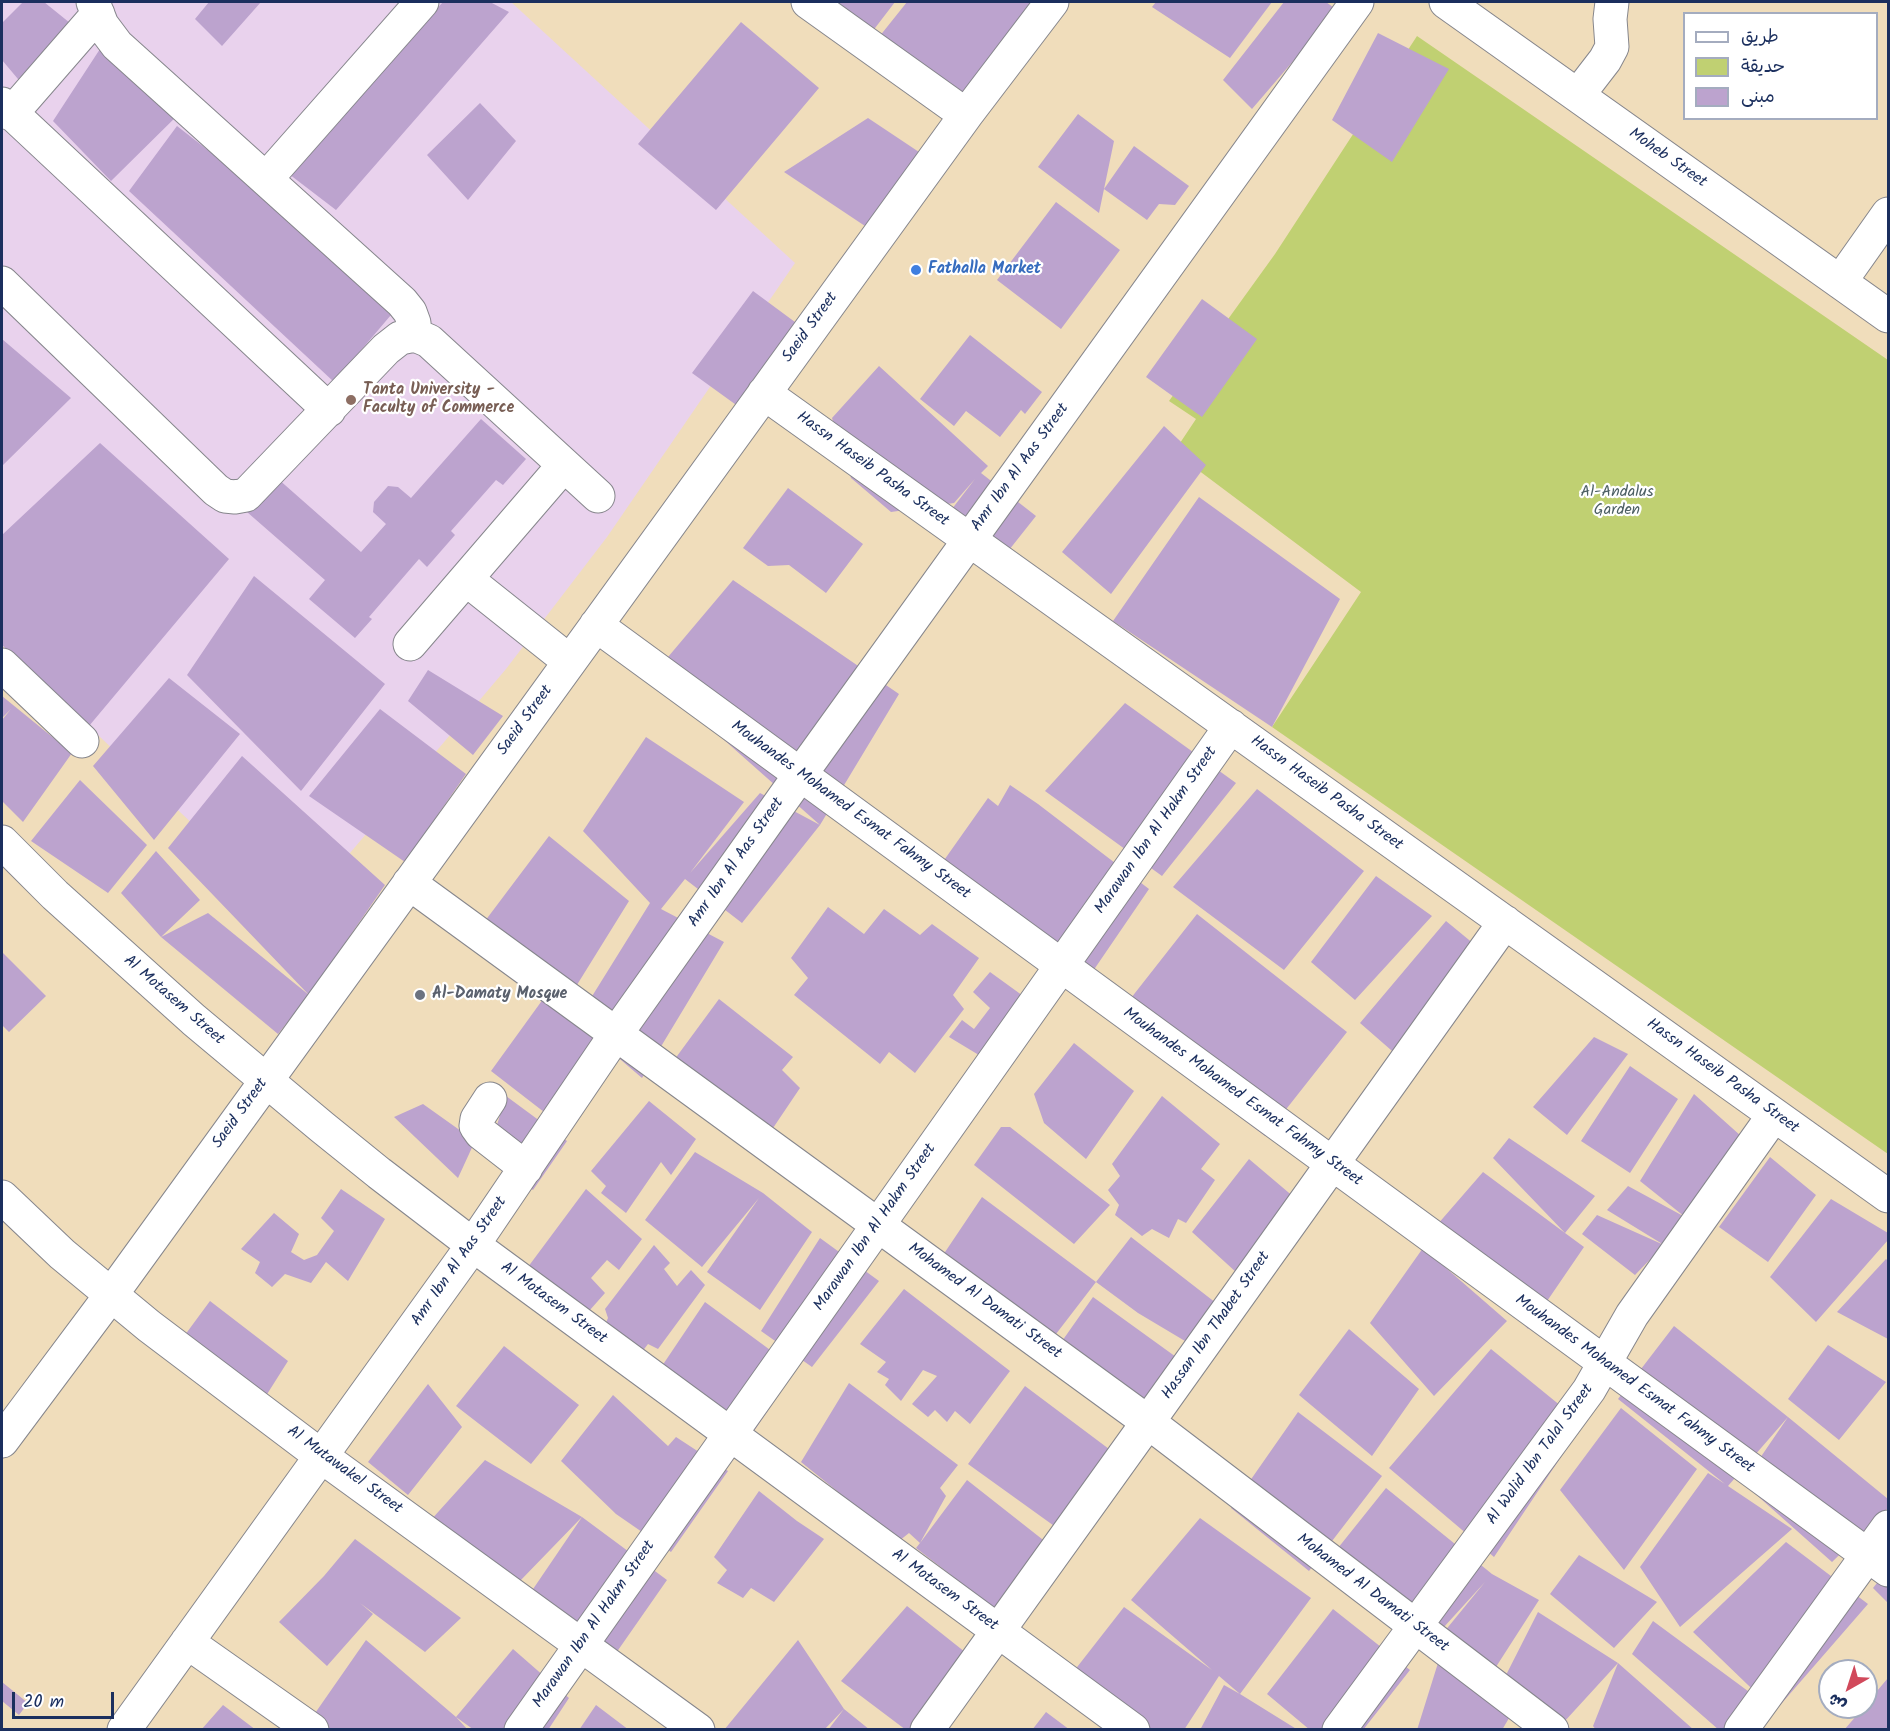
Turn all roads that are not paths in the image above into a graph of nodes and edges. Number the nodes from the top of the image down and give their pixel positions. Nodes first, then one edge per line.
1 (422, 2) edge
2 (808, 2) edge
3 (1052, 2) edge
4 (1357, 2) edge
5 (1446, 2) edge
6 (1612, 2) edge
7 (95, 8) edge
8 (1578, 95) junction
9 (6, 109) edge
10 (966, 115) junction
11 (266, 179) junction
12 (1888, 214) edge
13 (1840, 282) junction
14 (2, 283) edge
15 (1888, 316) edge
16 (415, 334) junction
17 (764, 393) junction
18 (328, 410) junction
19 (564, 465) junction
20 (598, 496) dead end
21 (969, 540) junction
22 (466, 579) junction
23 (596, 625) junction
24 (410, 644) dead end
25 (569, 661) junction
26 (2, 665) edge
27 (1231, 726) junction
28 (82, 741) dead end
29 (800, 775) junction
30 (2, 842) edge
31 (409, 883) junction
32 (1505, 922) junction
33 (1061, 966) junction
34 (616, 1034) junction
35 (265, 1081) junction
36 (490, 1099) dead end
37 (1774, 1115) junction
38 (1332, 1163) junction
39 (526, 1168) junction
40 (1888, 1196) edge
41 (2, 1197) edge
42 (878, 1225) junction
43 (473, 1245) junction
44 (111, 1295) junction
45 (1605, 1364) junction
46 (1148, 1422) junction
47 (4, 1432) edge
48 (730, 1435) junction
49 (321, 1456) junction
50 (1888, 1527) edge
51 (1878, 1563) edge
52 (1415, 1627) junction
53 (998, 1630) junction
54 (188, 1642) junction
55 (582, 1645) junction
56 (124, 1730) edge
57 (312, 1730) edge
58 (521, 1730) edge
59 (698, 1730) edge
60 (927, 1730) edge
61 (1133, 1730) edge
62 (1339, 1730) edge
63 (1552, 1730) edge
64 (1741, 1730) edge

1 - 11 street
2 - 10 street
3 - 10 street, Saeid Street
4 - 21 street, Amr Ibn Al Aas Street
5 - 8 street, Moheb Street
6 - 8 street
7 - 9 street
7 - 11 street
8 - 13 street, Moheb Street
9 - 18 street
10 - 17 street, Saeid Street
11 - 16 street
12 - 13 street
13 - 15 street, Moheb Street
14 - 18 street
16 - 18 street
16 - 19 street
17 - 21 street, Hassn Haseib Pasha Street
17 - 23 street, Saeid Street
19 - 20 street
19 - 22 street
21 - 27 street, Hassn Haseib Pasha Street
21 - 29 street, Amr Ibn Al Aas Street
22 - 24 street
22 - 25 street
23 - 25 street, Saeid Street
23 - 29 street, Mouhandes Mohamed Esmat Fahmy Street
25 - 31 street, Saeid Street
26 - 28 street
27 - 32 street, Hassn Haseib Pasha Street
27 - 33 street, Marawan Ibn Al Hakm Street
29 - 33 street, Mouhandes Mohamed Esmat Fahmy Street
29 - 34 street, Amr Ibn Al Aas Street
30 - 35 street, Al Motasem Street
31 - 34 street, Mohamed Al Damati Street
31 - 35 street, Saeid Street
32 - 37 street, Hassn Haseib Pasha Street
32 - 38 street, Hassan Ibn Thabet Street
33 - 38 street, Mouhandes Mohamed Esmat Fahmy Street
33 - 42 street, Marawan Ibn Al Hakm Street
34 - 39 street, Amr Ibn Al Aas Street
34 - 42 street, Mohamed Al Damati Street
35 - 43 street, Al Motasem Street
35 - 44 street, Saeid Street
36 - 39 street
37 - 40 street, Hassn Haseib Pasha Street
37 - 45 street, Al Walid Ibn Talal Street
38 - 45 street, Mouhandes Mohamed Esmat Fahmy Street
38 - 46 street, Hassan Ibn Thabet Street
39 - 43 street, Amr Ibn Al Aas Street
41 - 44 street, Al Mutawakel Street
42 - 46 street, Mohamed Al Damati Street
42 - 48 street, Marawan Ibn Al Hakm Street
43 - 48 street, Al Motasem Street
43 - 49 street, Amr Ibn Al Aas Street
44 - 47 street, Saeid Street
44 - 49 street, Al Mutawakel Street
45 - 51 street, Mouhandes Mohamed Esmat Fahmy Street
45 - 52 street, Al Walid Ibn Talal Street
46 - 52 street, Mohamed Al Damati Street
46 - 53 street, Hassan Ibn Thabet Street
48 - 53 street, Al Motasem Street
48 - 55 street, Marawan Ibn Al Hakm Street
49 - 54 street, Amr Ibn Al Aas Street
49 - 55 street, Al Mutawakel Street
50 - 51 street
51 - 64 street
52 - 62 street, Al Walid Ibn Talal Street
52 - 63 street, Mohamed Al Damati Street
53 - 60 street, Hassan Ibn Thabet Street
53 - 61 street, Al Motasem Street
54 - 56 street, Amr Ibn Al Aas Street
54 - 57 street
55 - 58 street, Marawan Ibn Al Hakm Street
55 - 59 street, Al Mutawakel Street

